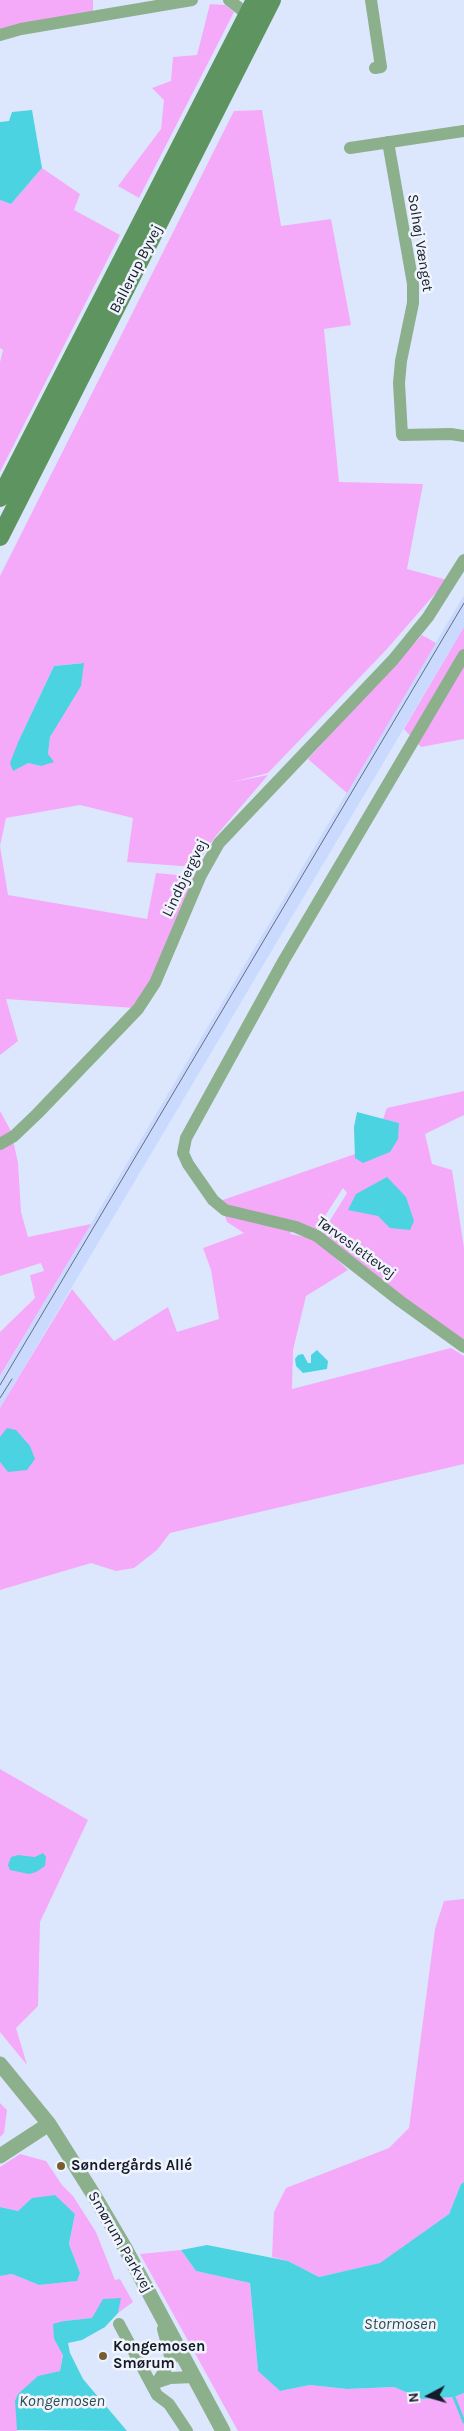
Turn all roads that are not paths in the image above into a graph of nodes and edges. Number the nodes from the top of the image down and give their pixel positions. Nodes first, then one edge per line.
1 (192, 0) edge
2 (229, 0) edge
3 (272, 0) edge
4 (371, 0) edge
5 (251, 7) edge
6 (0, 35) edge
7 (374, 68) dead end
8 (464, 131) edge
9 (388, 142) junction
10 (350, 148) dead end
11 (464, 436) edge
12 (0, 498) edge
13 (0, 537) edge
14 (464, 560) edge
15 (464, 655) edge
16 (0, 1144) edge
17 (464, 1346) edge
18 (0, 2064) edge
19 (49, 2124) junction
20 (0, 2156) edge
21 (153, 2300) junction
22 (119, 2324) dead end
23 (194, 2377) junction
24 (154, 2383) junction
25 (186, 2431) edge
26 (223, 2431) edge

1 - 6 street
2 - 5 street
3 - 13 main road, Ballerup Byvej
4 - 7 street
5 - 12 main road, Ballerup Byvej
8 - 9 street
9 - 10 street
9 - 11 street, Solhøj Vænget
14 - 16 street, Lindbjergvej
15 - 17 street, Tørveslettevej
18 - 19 street, Smørum Parkvej
19 - 20 street
19 - 21 street, Smørum Parkvej
21 - 23 street, Smørum Parkvej
21 - 24 street
22 - 24 street
23 - 24 street
23 - 26 street, Smørum Parkvej
24 - 25 street

